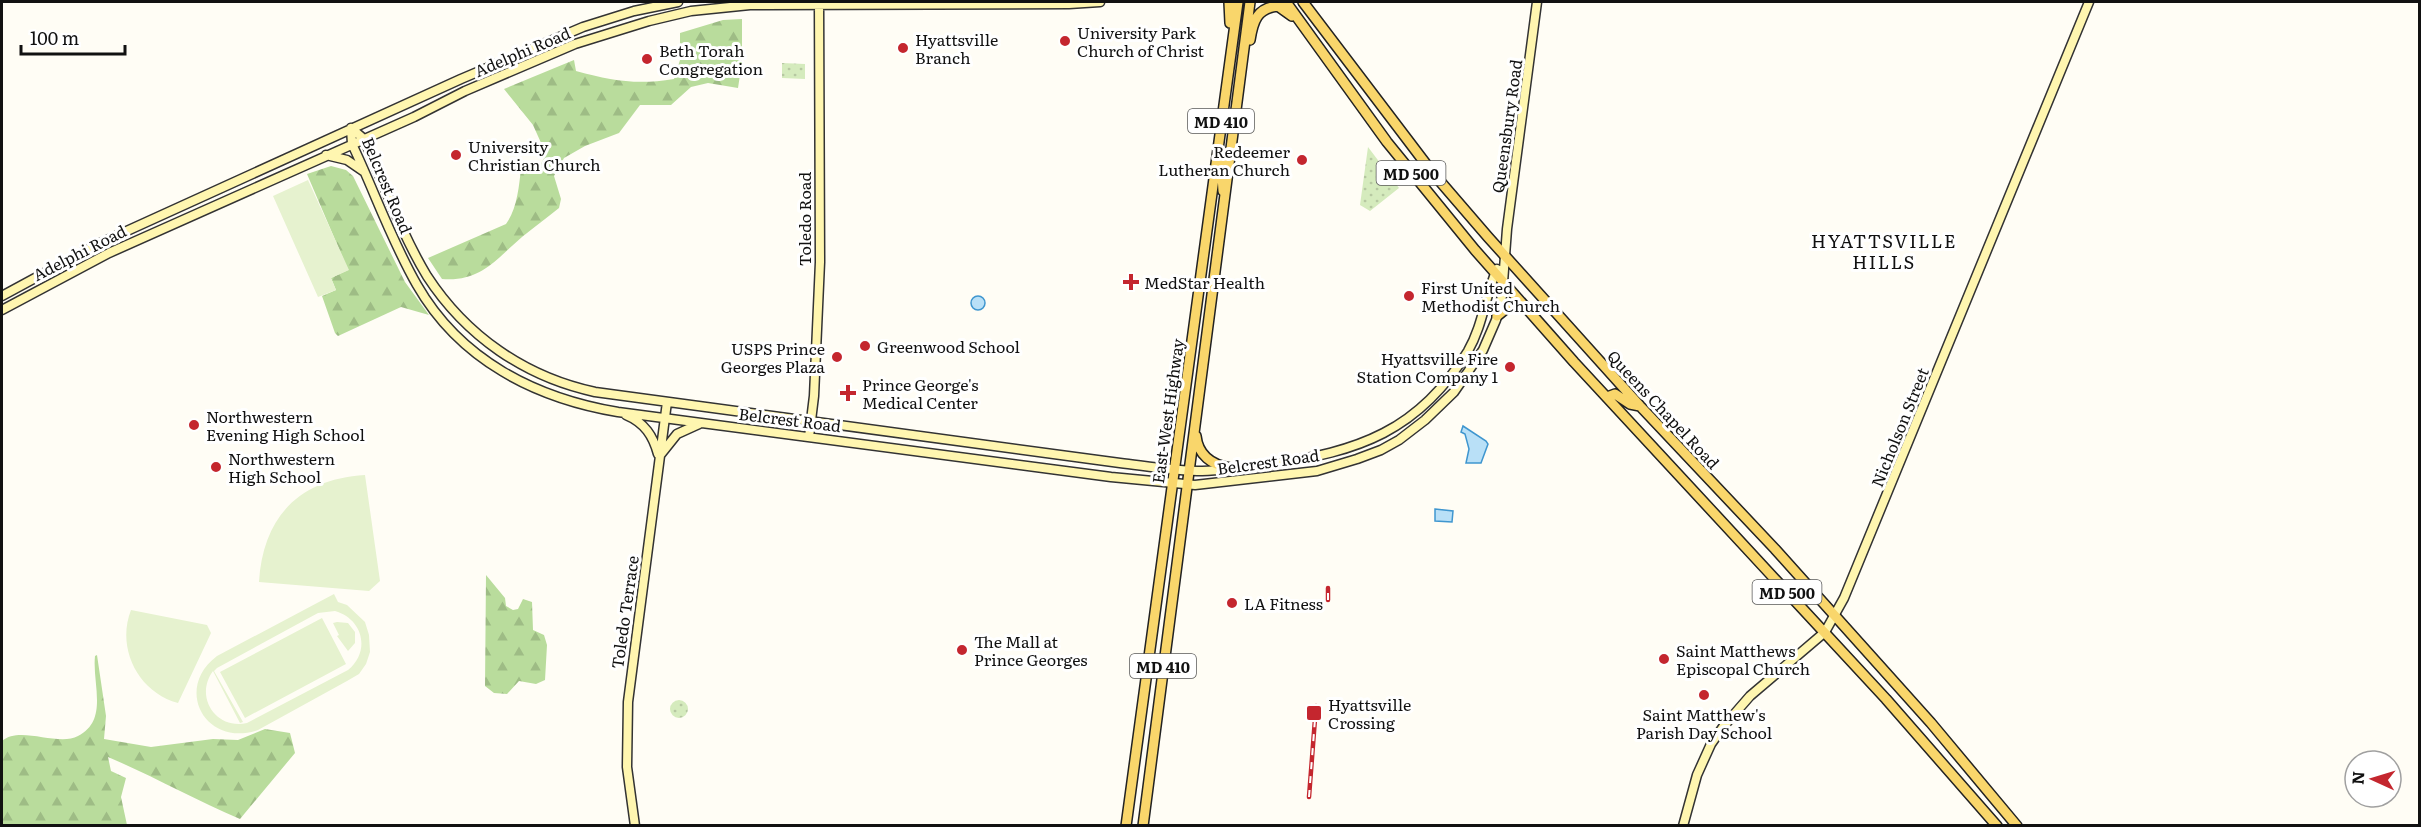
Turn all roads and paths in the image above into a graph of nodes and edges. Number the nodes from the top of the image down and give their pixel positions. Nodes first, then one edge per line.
1 (678, 2) edge
2 (819, 2) edge
3 (1100, 2) edge
4 (1229, 2) edge
5 (1238, 2) edge
6 (1250, 2) edge
7 (1286, 2) edge
8 (1305, 2) edge
9 (1537, 2) edge
10 (2089, 2) edge
11 (1327, 58) junction
12 (1225, 92) junction
13 (1236, 113) junction
14 (351, 128) junction
15 (1220, 133) junction
16 (364, 139) junction
17 (352, 144) junction
18 (326, 155) junction
19 (366, 175) junction
20 (1223, 215) junction
21 (1504, 255) junction
22 (1495, 273) junction
23 (1503, 282) junction
24 (2, 296) edge
25 (1528, 309) junction
26 (2, 310) edge
27 (1497, 316) junction
28 (1475, 365) junction
29 (1454, 372) junction
30 (1607, 397) junction
31 (667, 402) junction
32 (1640, 406) junction
33 (618, 412) junction
34 (665, 418) junction
35 (810, 422) junction
36 (703, 423) junction
37 (1195, 426) junction
38 (809, 437) junction
39 (659, 457) junction
40 (1230, 468) junction
41 (1174, 469) junction
42 (1189, 470) junction
43 (1172, 483) junction
44 (1187, 485) junction
45 (1834, 616) junction
46 (1825, 632) junction
47 (635, 825) edge
48 (1126, 825) edge
49 (1143, 825) edge
50 (1683, 825) edge
51 (1997, 825) edge
52 (2017, 825) edge

1 - 14 main road, Adelphi Road
2 - 3 main road, Adelphi Road
2 - 16 main road, Adelphi Road
2 - 35 main road, Toledo Road
4 - 12 main road
5 - 12 main road, East-West Highway / MD 410
6 - 13 main road, East-West Highway / MD 410
7 - 11 main road, Queens Chapel Road / MD 500
8 - 21 main road, Queens Chapel Road / MD 500
9 - 21 main road, Queensbury Road
10 - 45 main road, Nicholson Street
11 - 13 main road
11 - 22 main road, Queens Chapel Road / MD 500
12 - 15 main road, East-West Highway / MD 410
13 - 20 main road, East-West Highway / MD 410
14 - 16 main road, Belcrest Road
14 - 17 main road, Belcrest Road
14 - 24 main road, Adelphi Road
15 - 20 main road
15 - 41 main road, East-West Highway / MD 410
16 - 17 main road, Adelphi Road
16 - 31 main road, Belcrest Road
17 - 18 main road, Adelphi Road
17 - 19 main road, Belcrest Road
18 - 19 main road
18 - 26 main road, Adelphi Road
19 - 33 main road, Belcrest Road
20 - 37 main road, East-West Highway / MD 410
21 - 22 main road, Queensbury Road
21 - 23 main road, Queensbury Road
21 - 32 main road, Queens Chapel Road / MD 500
22 - 23 main road, Queens Chapel Road / MD 500
22 - 29 main road, Belcrest Road
23 - 25 main road, Queens Chapel Road / MD 500
23 - 27 main road, Belcrest Road
25 - 27 main road
25 - 30 main road, Queens Chapel Road / MD 500
27 - 28 main road, Belcrest Road
28 - 29 main road
28 - 44 main road, Belcrest Road
29 - 40 main road, Belcrest Road
30 - 32 main road
30 - 46 main road, Queens Chapel Road / MD 500
31 - 34 main road, Toledo Terrace
31 - 35 main road, Belcrest Road
32 - 45 main road, Queens Chapel Road / MD 500
33 - 34 main road, Belcrest Road
33 - 39 main road
34 - 36 main road, Belcrest Road
34 - 39 main road, Toledo Terrace
35 - 38 main road, Toledo Road
35 - 41 main road, Belcrest Road
36 - 38 main road, Belcrest Road
36 - 39 main road
37 - 40 main road
37 - 42 main road, East-West Highway / MD 410
38 - 43 main road, Belcrest Road
39 - 47 main road, Toledo Terrace
40 - 42 main road, Belcrest Road
41 - 42 main road, Belcrest Road
41 - 43 main road, East-West Highway / MD 410
42 - 44 main road, East-West Highway / MD 410
43 - 44 main road, Belcrest Road
43 - 48 main road, East-West Highway / MD 410
44 - 49 main road, East-West Highway / MD 410
45 - 46 main road, Nicholson Street
45 - 52 main road, Queens Chapel Road / MD 500
46 - 50 main road, Nicholson Street
46 - 51 main road, Queens Chapel Road / MD 500

